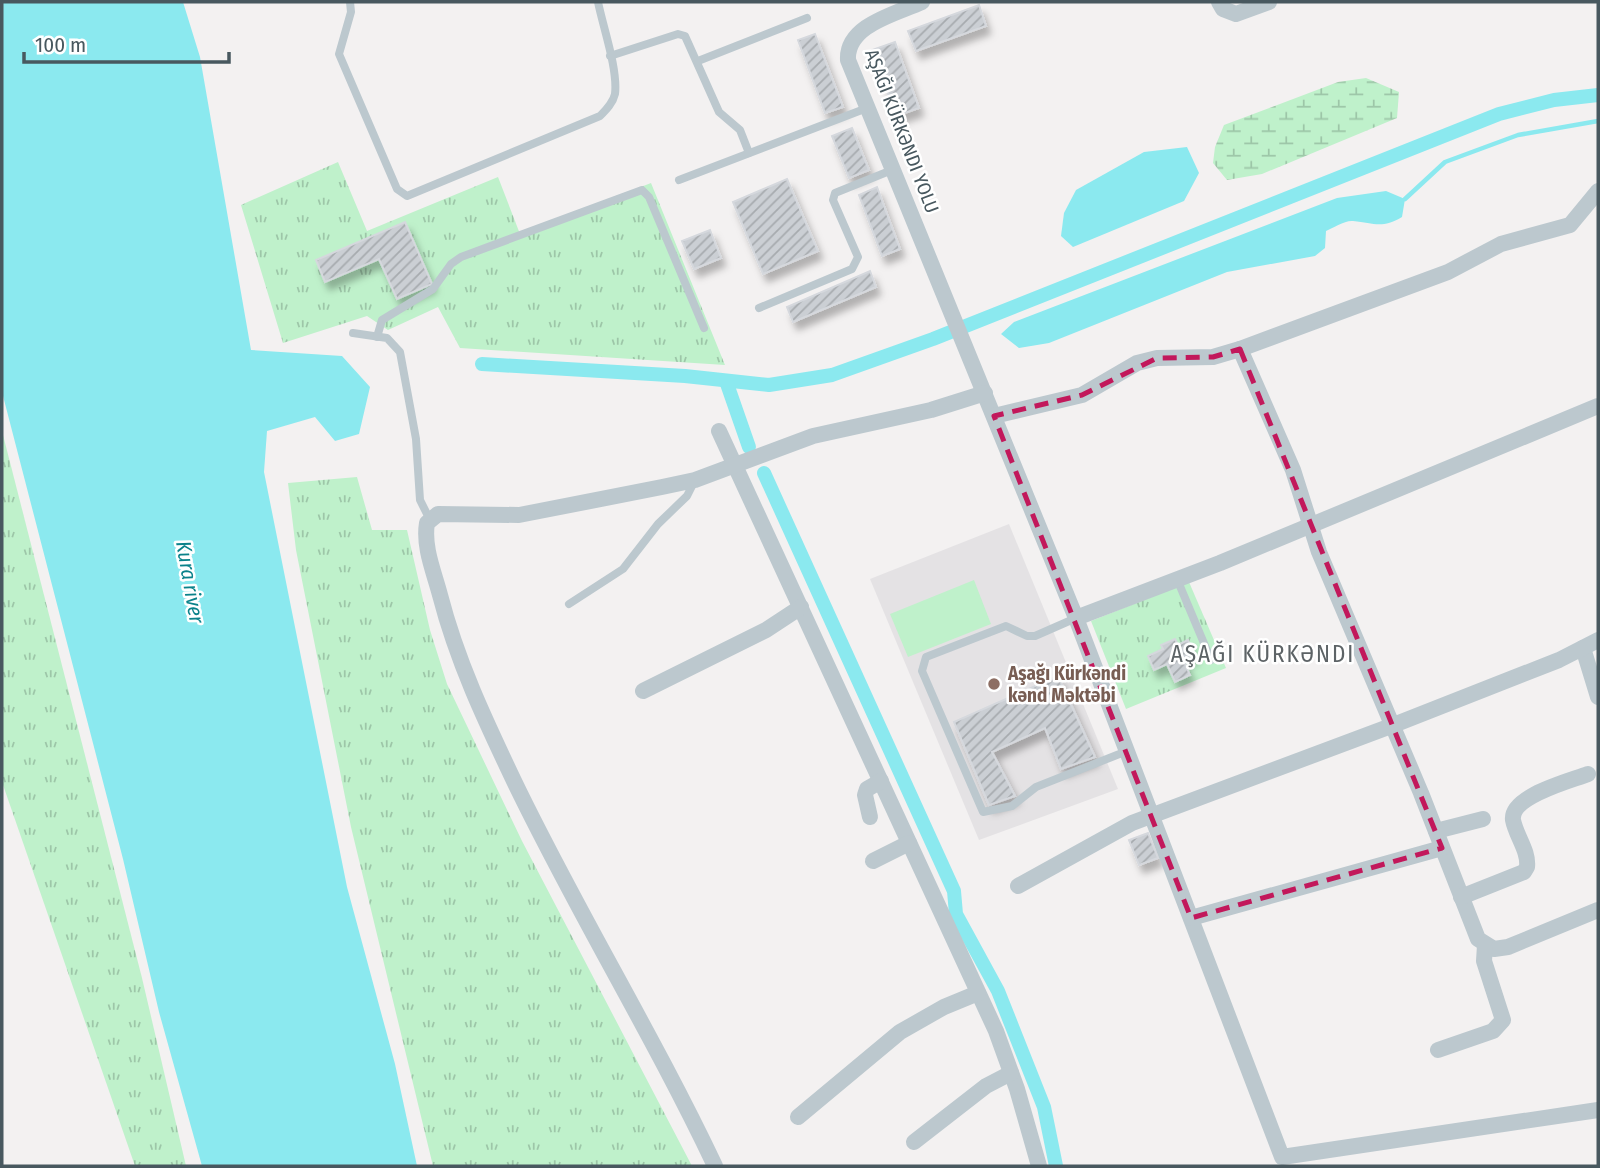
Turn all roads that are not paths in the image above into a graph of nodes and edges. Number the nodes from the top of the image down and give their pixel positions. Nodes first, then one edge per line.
1 (350, 2) edge
2 (598, 2) edge
3 (922, 2) edge
4 (1219, 2) edge
5 (1269, 2) edge
6 (807, 19) dead end
7 (610, 56) junction
8 (698, 61) junction
9 (867, 108) junction
10 (749, 153) junction
11 (892, 170) junction
12 (678, 180) dead end
13 (1598, 191) edge
14 (759, 308) dead end
15 (704, 328) dead end
16 (353, 333) dead end
17 (377, 337) junction
18 (1240, 349) junction
19 (985, 393) junction
20 (1598, 406) edge
21 (994, 416) junction
22 (719, 431) dead end
23 (734, 464) junction
24 (695, 480) junction
25 (429, 518) junction
26 (1310, 525) junction
27 (1177, 579) junction
28 (569, 604) dead end
29 (801, 607) junction
30 (1076, 618) junction
31 (1598, 640) edge
32 (1583, 648) junction
33 (1211, 660) dead end
34 (643, 691) dead end
35 (1598, 697) edge
36 (1391, 726) junction
37 (1128, 751) junction
38 (1588, 774) dead end
39 (881, 781) junction
40 (1152, 815) junction
41 (870, 817) dead end
42 (1483, 819) dead end
43 (1436, 831) junction
44 (909, 843) junction
45 (1442, 848) junction
46 (873, 861) dead end
47 (1018, 886) dead end
48 (1461, 897) junction
49 (1598, 910) edge
50 (1191, 918) junction
51 (1485, 945) junction
52 (978, 993) junction
53 (1438, 1050) dead end
54 (1011, 1073) junction
55 (1598, 1110) edge
56 (798, 1116) dead end
57 (914, 1142) dead end
58 (1277, 1161) edge
59 (715, 1166) edge
60 (1038, 1166) edge

1 - 7 lane
2 - 7 lane
3 - 9 street
4 - 5 street
6 - 8 lane
7 - 8 lane
8 - 10 lane
9 - 10 lane
9 - 11 street
10 - 12 lane
11 - 14 lane
11 - 19 street
13 - 18 street
15 - 17 lane
16 - 17 lane
17 - 25 lane
18 - 21 street
18 - 26 street
19 - 21 street
19 - 23 street
20 - 26 street
21 - 30 street
22 - 23 street
23 - 24 street
23 - 29 street
24 - 25 street
24 - 28 lane
25 - 59 street
26 - 27 street
26 - 36 street
27 - 30 street
27 - 33 lane
29 - 34 street
29 - 39 street
30 - 37 street
30 - 37 lane
31 - 32 street
32 - 35 street
32 - 36 street
36 - 40 street
36 - 43 street
37 - 40 street
38 - 48 street
39 - 41 street
39 - 44 street
40 - 47 street
40 - 50 street
42 - 43 street
43 - 45 street
44 - 46 street
44 - 52 street
45 - 48 street
45 - 50 street
48 - 51 street
49 - 51 street
50 - 58 street
51 - 53 street
52 - 54 street
52 - 56 street
54 - 57 street
54 - 60 street
55 - 58 street

